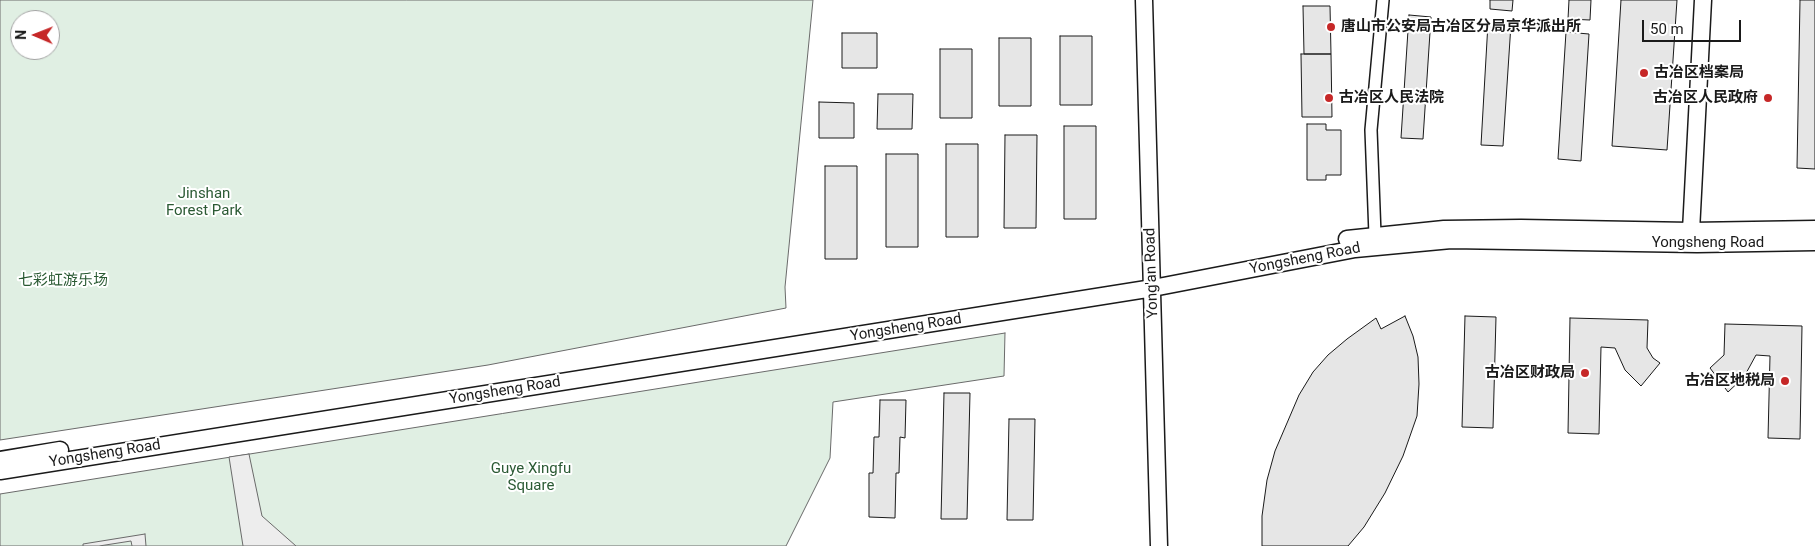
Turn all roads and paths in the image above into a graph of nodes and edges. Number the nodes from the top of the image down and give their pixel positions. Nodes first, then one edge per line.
1 (1144, 0) edge
2 (1383, 0) edge
3 (1703, 0) edge
4 (1815, 229) edge
5 (1690, 230) junction
6 (1375, 235) junction
7 (1815, 242) edge
8 (1153, 283) junction
9 (0, 460) edge
10 (0, 472) edge
11 (1159, 546) edge

1 - 8 main road, Yong'an Road
2 - 6 street
3 - 5 main road
4 - 5 main road, Yongsheng Road
5 - 6 main road, Yongsheng Road
6 - 8 main road, Yongsheng Road
7 - 8 main road, Yongsheng Road
8 - 9 main road, Yongsheng Road
8 - 10 main road, Yongsheng Road
8 - 11 main road, Yong'an Road

